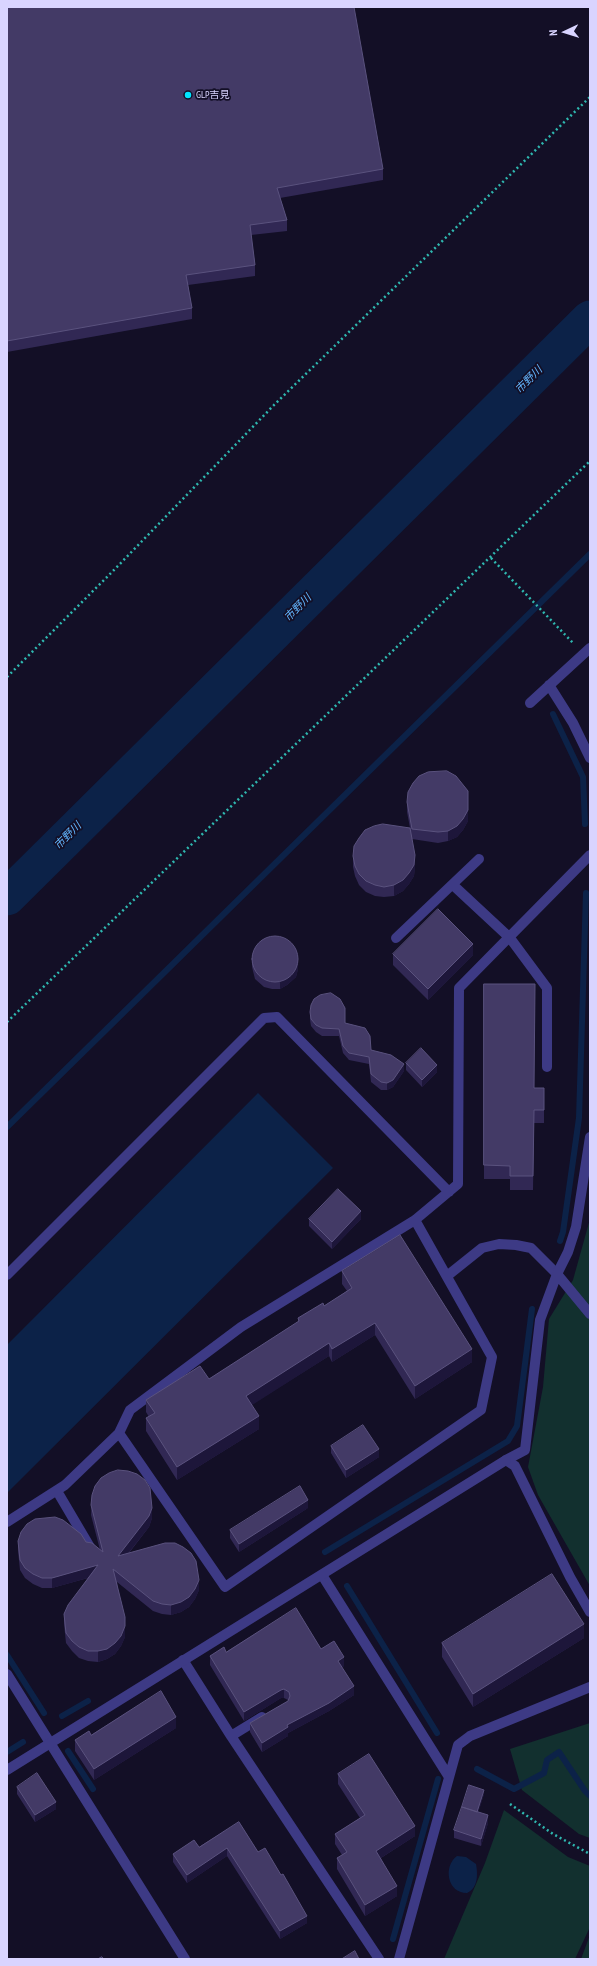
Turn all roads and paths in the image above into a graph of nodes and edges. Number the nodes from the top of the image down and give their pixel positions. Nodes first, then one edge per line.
1 (590, 97) edge
2 (590, 461) edge
3 (490, 558) junction
4 (587, 651) edge
5 (7, 677) edge
6 (549, 685) junction
7 (530, 702) dead end
8 (590, 758) edge
9 (590, 855) edge
10 (479, 859) dead end
11 (453, 885) junction
12 (396, 938) dead end
13 (510, 938) junction
14 (7, 1022) edge
15 (547, 1067) dead end
16 (590, 1137) edge
17 (589, 1156) edge
18 (449, 1192) junction
19 (415, 1220) junction
20 (557, 1274) junction
21 (7, 1275) edge
22 (447, 1276) junction
23 (590, 1314) edge
24 (119, 1433) junction
25 (506, 1460) junction
26 (56, 1491) junction
27 (7, 1522) edge
28 (90, 1547) edge
29 (322, 1575) junction
30 (590, 1612) edge
31 (183, 1660) junction
32 (7, 1674) edge
33 (590, 1687) edge
34 (270, 1712) edge
35 (231, 1736) junction
36 (50, 1743) junction
37 (7, 1770) edge
38 (449, 1777) junction
39 (510, 1804) dead end
40 (590, 1854) edge
41 (186, 1959) edge
42 (379, 1959) edge
43 (399, 1959) edge

1 - 5 path
2 - 3 path
3 - 4 path
3 - 14 path
4 - 6 street
6 - 7 street
6 - 8 street
9 - 13 street
10 - 11 street
11 - 12 street
11 - 13 street
13 - 15 street
13 - 18 street
16 - 17 street
17 - 20 street
18 - 19 street
18 - 21 street
19 - 22 street
19 - 24 street
20 - 22 street
20 - 23 street
20 - 25 street
22 - 24 street
24 - 26 street
25 - 29 street
25 - 30 street
26 - 27 street
26 - 28 street
29 - 31 street
29 - 38 street
31 - 35 street
31 - 36 street
32 - 36 street
33 - 38 street
34 - 35 street
35 - 42 street
36 - 37 street
36 - 41 street
38 - 43 street
39 - 40 path

